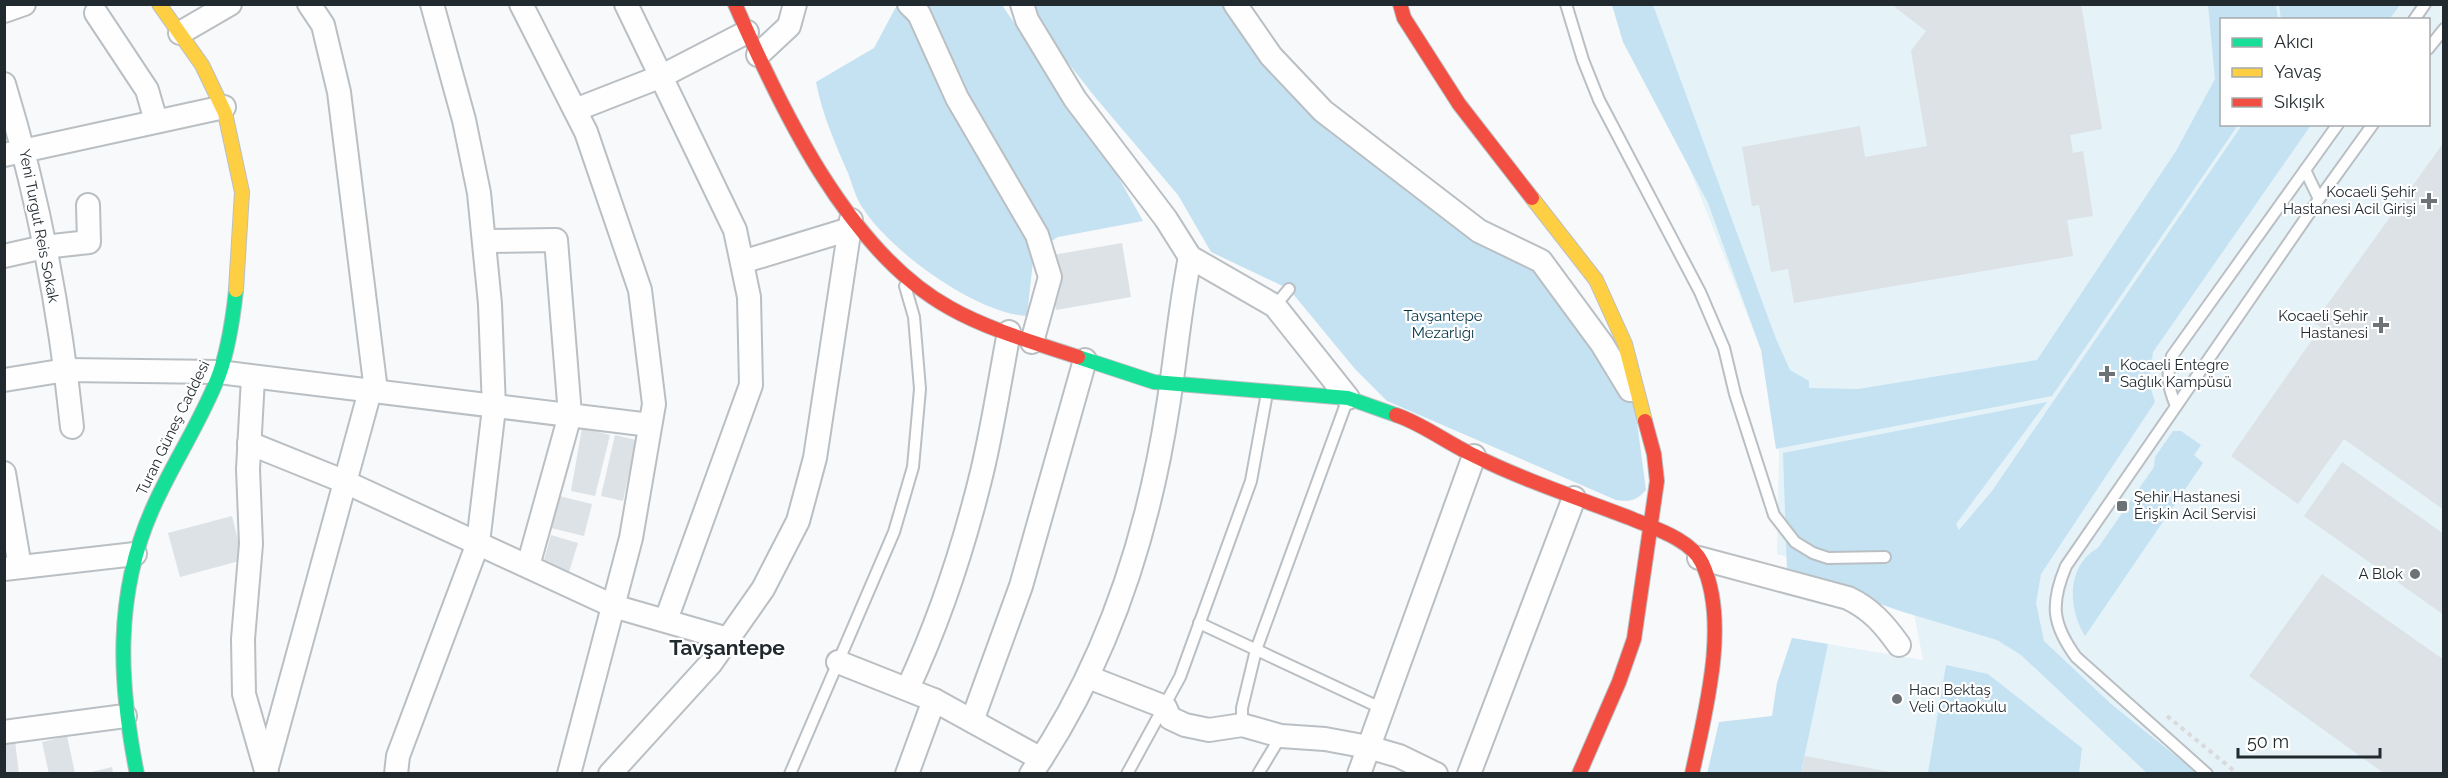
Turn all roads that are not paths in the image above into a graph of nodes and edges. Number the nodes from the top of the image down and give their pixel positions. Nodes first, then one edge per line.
1 (24, 4) edge
2 (159, 4) edge
3 (230, 4) edge
4 (309, 4) edge
5 (432, 4) edge
6 (521, 4) edge
7 (626, 4) edge
8 (735, 4) edge
9 (795, 4) edge
10 (909, 4) edge
11 (1022, 4) edge
12 (1234, 4) edge
13 (1400, 4) edge
14 (1566, 4) edge
15 (2425, 4) edge
16 (4, 11) edge
17 (96, 13) dead end
18 (2415, 18) edge
19 (2444, 29) edge
20 (747, 32) junction
21 (180, 33) junction
22 (2430, 46) edge
23 (758, 55) junction
24 (662, 75) junction
25 (4, 84) edge
26 (224, 107) junction
27 (575, 110) junction
28 (156, 121) junction
29 (2337, 126) edge
30 (2372, 126) edge
31 (15, 153) edge
32 (2305, 170) junction
33 (2319, 199) junction
34 (87, 205) dead end
35 (851, 225) junction
36 (484, 241) junction
37 (44, 247) junction
38 (4, 256) edge
39 (1190, 257) junction
40 (742, 262) junction
41 (902, 274) junction
42 (1009, 332) junction
43 (1032, 342) junction
44 (1085, 360) junction
45 (66, 370) junction
46 (219, 372) junction
47 (252, 378) junction
48 (4, 380) edge
49 (1171, 385) junction
50 (373, 391) junction
51 (1267, 392) junction
52 (1348, 398) junction
53 (1642, 405) junction
54 (2176, 406) junction
55 (494, 408) junction
56 (570, 415) junction
57 (650, 426) junction
58 (72, 427) dead end
59 (249, 443) junction
60 (1474, 456) junction
61 (4, 473) edge
62 (344, 481) junction
63 (1574, 498) junction
64 (1651, 527) junction
65 (478, 543) junction
66 (135, 554) junction
67 (1885, 557) dead end
68 (1699, 558) junction
69 (528, 566) junction
70 (12, 568) edge
71 (613, 606) junction
72 (666, 620) junction
73 (1198, 623) junction
74 (728, 639) junction
75 (1899, 645) dead end
76 (1256, 650) junction
77 (838, 662) junction
78 (1088, 677) junction
79 (908, 688) junction
80 (934, 700) junction
81 (1165, 707) junction
82 (1384, 709) junction
83 (125, 716) junction
84 (972, 721) junction
85 (1242, 726) junction
86 (4, 732) edge
87 (1281, 736) junction
88 (1368, 747) junction
89 (1036, 766) edge
90 (266, 772) edge
91 (137, 774) edge
92 (396, 774) edge
93 (569, 774) edge
94 (610, 774) edge
95 (790, 774) edge
96 (907, 774) edge
97 (1127, 774) edge
98 (1258, 774) edge
99 (1359, 774) edge
100 (1436, 774) edge
101 (1469, 774) edge
102 (1579, 774) edge
103 (1692, 774) edge
104 (2207, 774) edge

1 - 16 street
2 - 21 street, Turan Güneş Caddesi
3 - 21 street
4 - 50 street
5 - 36 street
6 - 27 street
7 - 24 street
8 - 20 street
9 - 23 street
10 - 43 street
11 - 39 street
12 - 53 street
13 - 53 street
14 - 67 lane
15 - 18 lane
17 - 28 street
19 - 22 lane
20 - 23 street
20 - 24 street
21 - 26 street, Turan Güneş Caddesi
23 - 35 street
24 - 27 street
24 - 40 street
25 - 31 street, Yeni Turgut Reis Sokak
26 - 28 street
26 - 46 street, Turan Güneş Caddesi
27 - 57 street
28 - 31 street
29 - 32 lane
30 - 33 lane
31 - 37 street, Yeni Turgut Reis Sokak
32 - 33 lane
32 - 54 lane
33 - 54 lane
34 - 37 street
35 - 40 street
35 - 41 street
35 - 74 street
36 - 55 street
36 - 56 street
37 - 38 street
37 - 45 street, Yeni Turgut Reis Sokak
39 - 49 street
39 - 52 street
40 - 72 street
41 - 42 street
41 - 77 lane
42 - 43 street
42 - 79 street
43 - 44 street
44 - 49 street
44 - 84 street
45 - 46 street
45 - 48 street
45 - 58 street, Yeni Turgut Reis Sokak
46 - 47 street
46 - 66 street, Turan Güneş Caddesi
47 - 50 street
47 - 59 street
49 - 51 street
49 - 78 street
50 - 55 street
50 - 62 street
51 - 52 street
51 - 73 lane
52 - 60 street
52 - 76 lane
53 - 64 street
54 - 104 lane
55 - 56 street
55 - 65 street
56 - 57 street
56 - 69 street
57 - 71 street
59 - 62 street
59 - 90 street
60 - 63 street
60 - 82 street
61 - 70 street
62 - 65 street
62 - 90 street
63 - 64 street
63 - 101 street
64 - 68 street
64 - 102 street
65 - 69 street
65 - 92 street
66 - 70 street
66 - 83 street, Turan Güneş Caddesi
68 - 75 street
68 - 103 street
69 - 71 street
71 - 72 street
71 - 93 street
72 - 74 street
73 - 76 lane
73 - 81 lane
74 - 94 street
76 - 82 lane
76 - 85 lane
77 - 79 street
77 - 95 lane
78 - 81 street
78 - 89 street
79 - 80 street
80 - 84 street
80 - 96 street
81 - 85 street
81 - 97 lane
82 - 88 street
83 - 86 street
83 - 91 street, Turan Güneş Caddesi
84 - 89 street
85 - 87 street
87 - 88 street
87 - 98 lane
88 - 99 street
88 - 100 street

